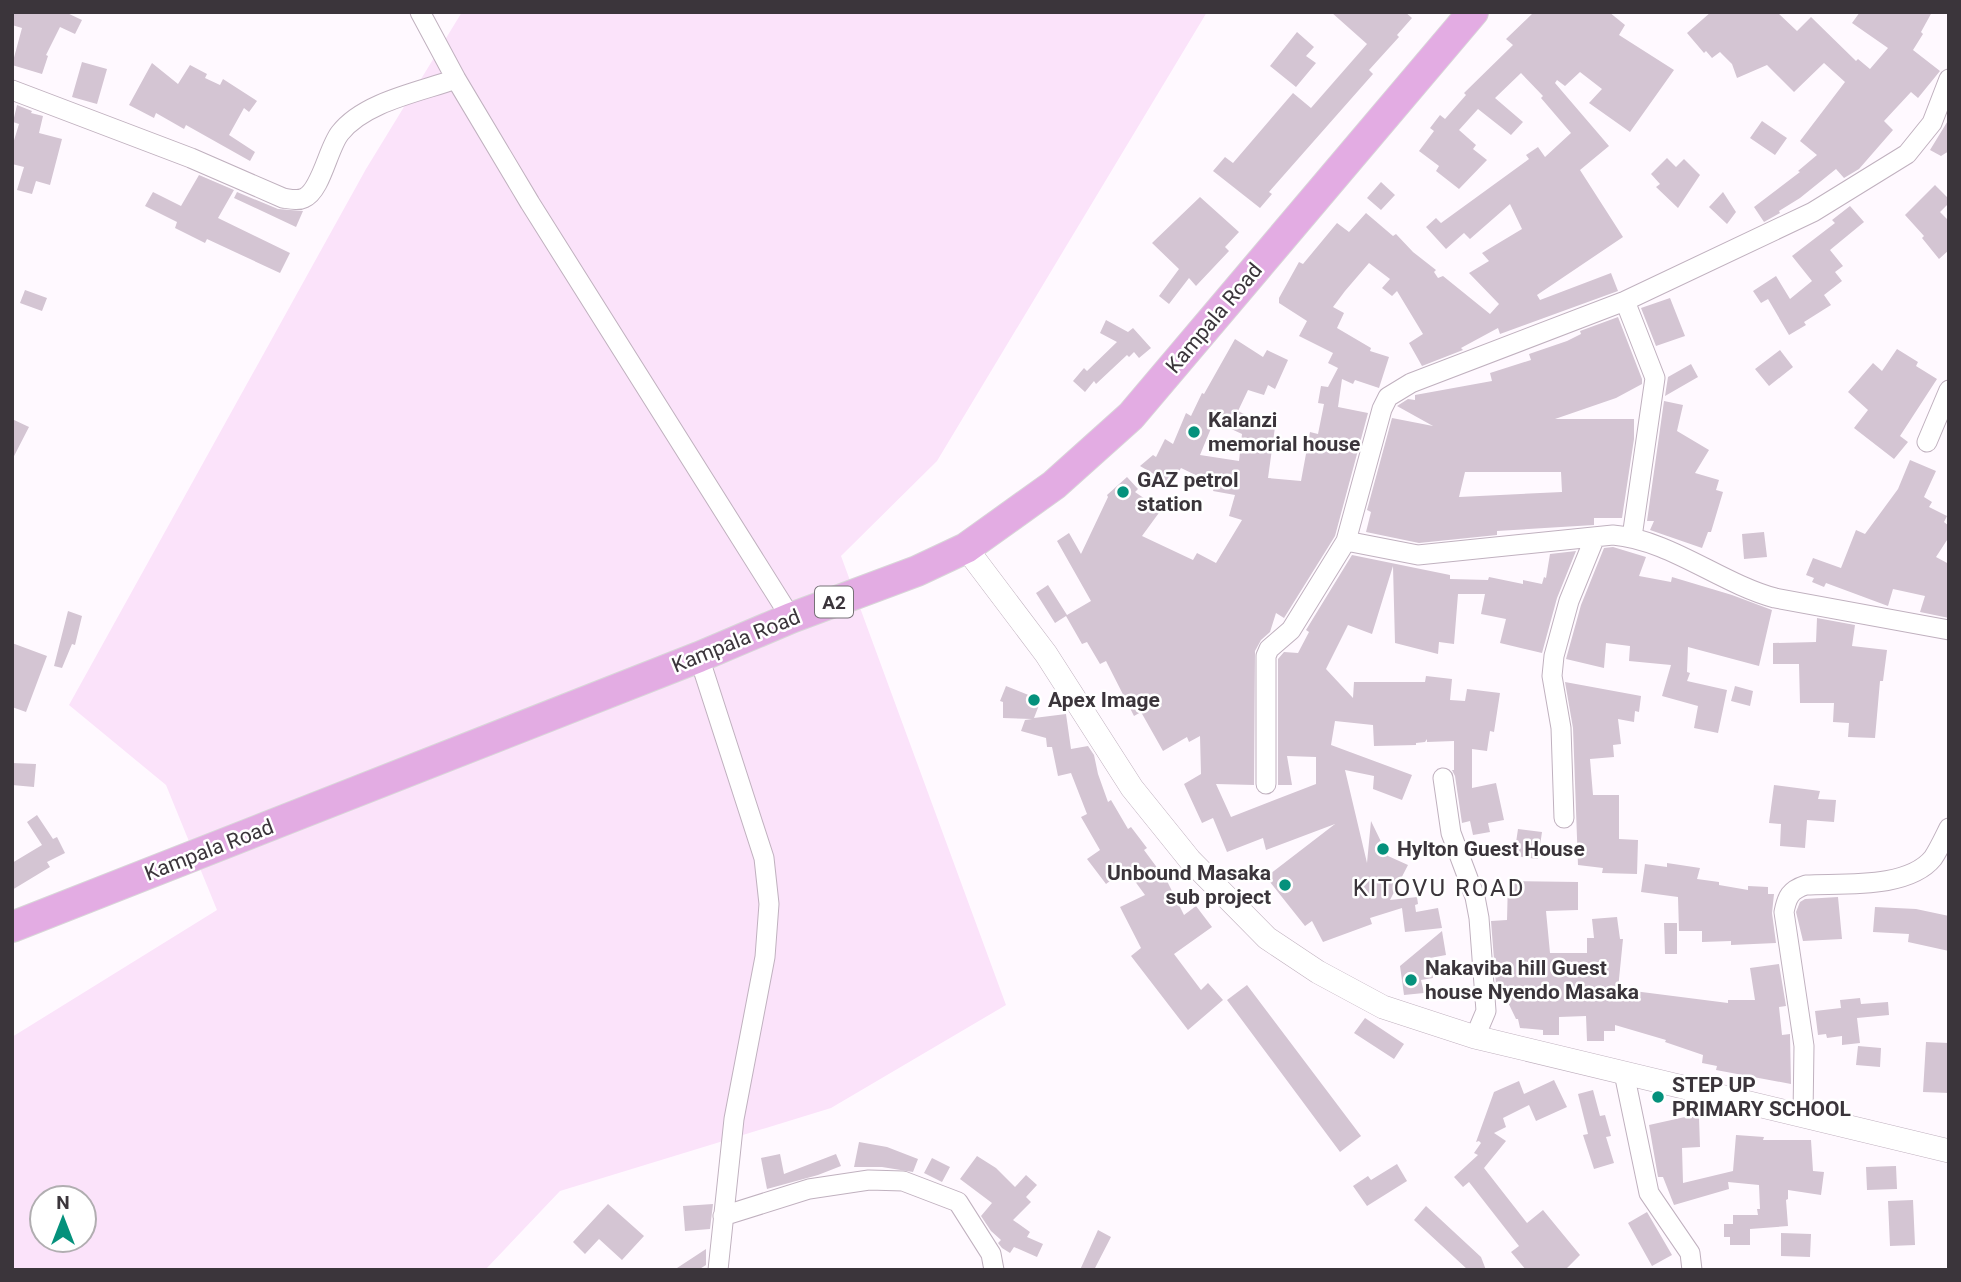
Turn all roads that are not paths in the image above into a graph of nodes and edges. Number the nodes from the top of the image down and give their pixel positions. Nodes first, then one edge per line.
1 (420, 12) edge
2 (1472, 12) edge
3 (456, 79) junction
4 (1949, 79) edge
5 (12, 90) edge
6 (1625, 301) junction
7 (1949, 390) edge
8 (1927, 442) dead end
9 (1595, 537) junction
10 (1632, 537) junction
11 (1346, 541) junction
12 (967, 548) junction
13 (791, 618) junction
14 (1949, 630) edge
15 (699, 657) junction
16 (1443, 778) dead end
17 (1266, 784) dead end
18 (1564, 818) dead end
19 (1949, 828) edge
20 (12, 927) edge
21 (1475, 1037) junction
22 (1624, 1073) junction
23 (1803, 1115) junction
24 (1949, 1151) edge
25 (723, 1216) junction
26 (718, 1270) edge
27 (994, 1270) edge
28 (1692, 1270) edge

1 - 3 street
2 - 12 main road, Kampala Road / A2
3 - 5 street
3 - 13 street
4 - 6 street
6 - 10 street
6 - 11 street
7 - 8 street
9 - 10 street
9 - 11 street
9 - 18 street
10 - 14 street
11 - 17 street
12 - 13 main road, Kampala Road / A2
12 - 21 street
13 - 15 main road, Kampala Road / A2
15 - 20 main road, Kampala Road / A2
15 - 25 street
16 - 21 street
19 - 23 street
21 - 22 street
22 - 23 street
22 - 28 street
23 - 24 street
25 - 26 street
25 - 27 street

